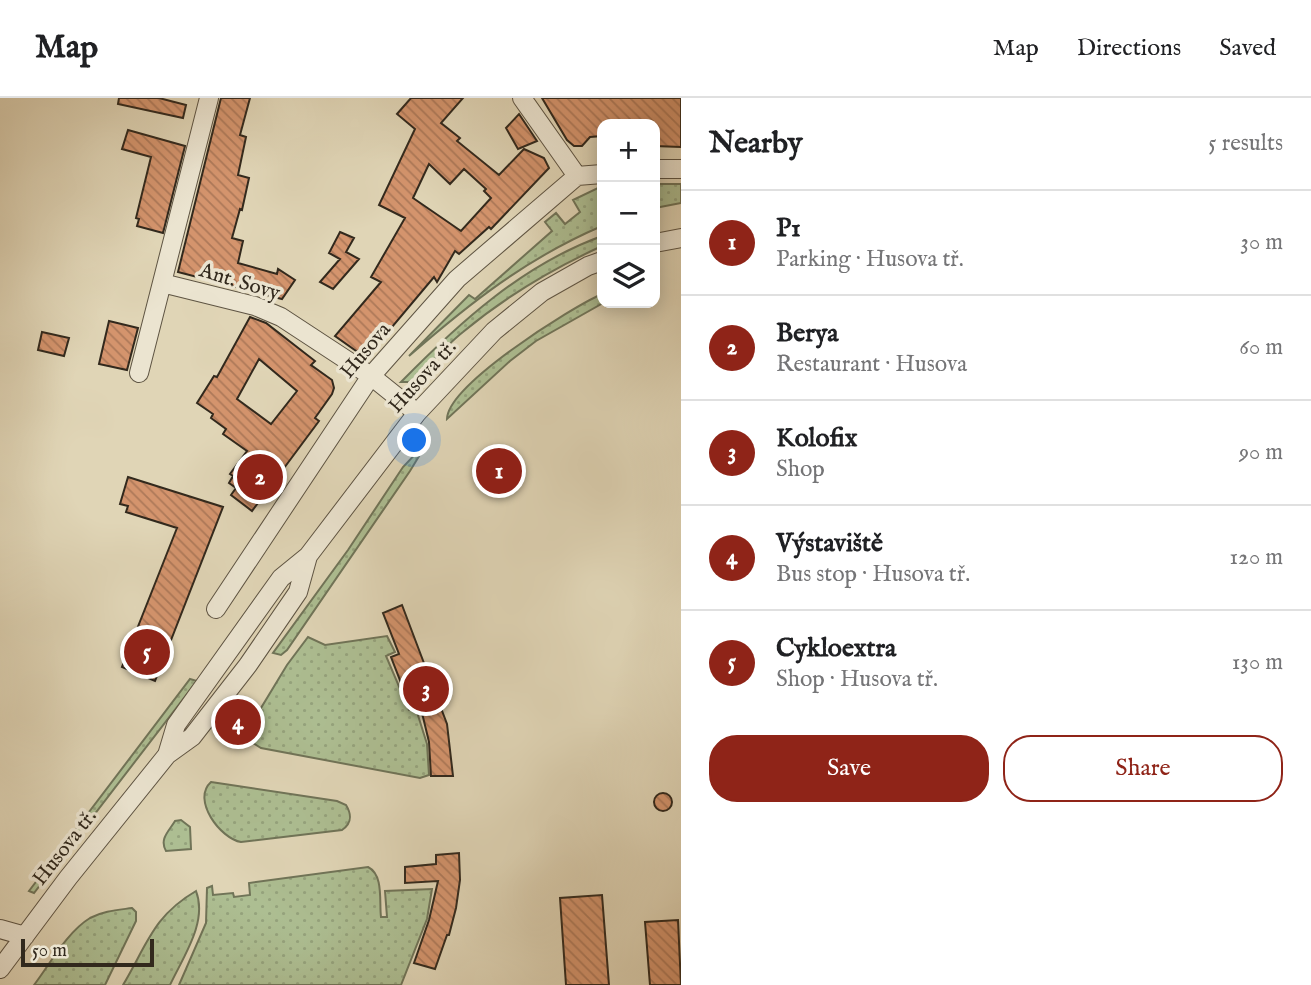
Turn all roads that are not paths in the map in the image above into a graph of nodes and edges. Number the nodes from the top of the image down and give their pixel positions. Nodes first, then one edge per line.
1 (209, 98) edge
2 (522, 98) edge
3 (660, 169) edge
4 (681, 169) edge
5 (597, 174) edge
6 (577, 176) junction
7 (681, 238) edge
8 (660, 242) edge
9 (597, 263) edge
10 (162, 283) junction
11 (139, 373) dead end
12 (371, 376) junction
13 (417, 413) junction
14 (216, 609) dead end
15 (0, 929) edge
16 (25, 936) junction
17 (0, 969) edge

1 - 10 street
2 - 6 street
3 - 4 street
5 - 6 street
6 - 12 street, Husova
7 - 8 street
9 - 13 street, Husova tř.
10 - 11 street
10 - 12 street, Ant. Sovy
12 - 13 street, Ant. Sovy
12 - 14 street, Husova
13 - 16 street, Husova tř.
15 - 16 street
16 - 17 street, Husova tř.

